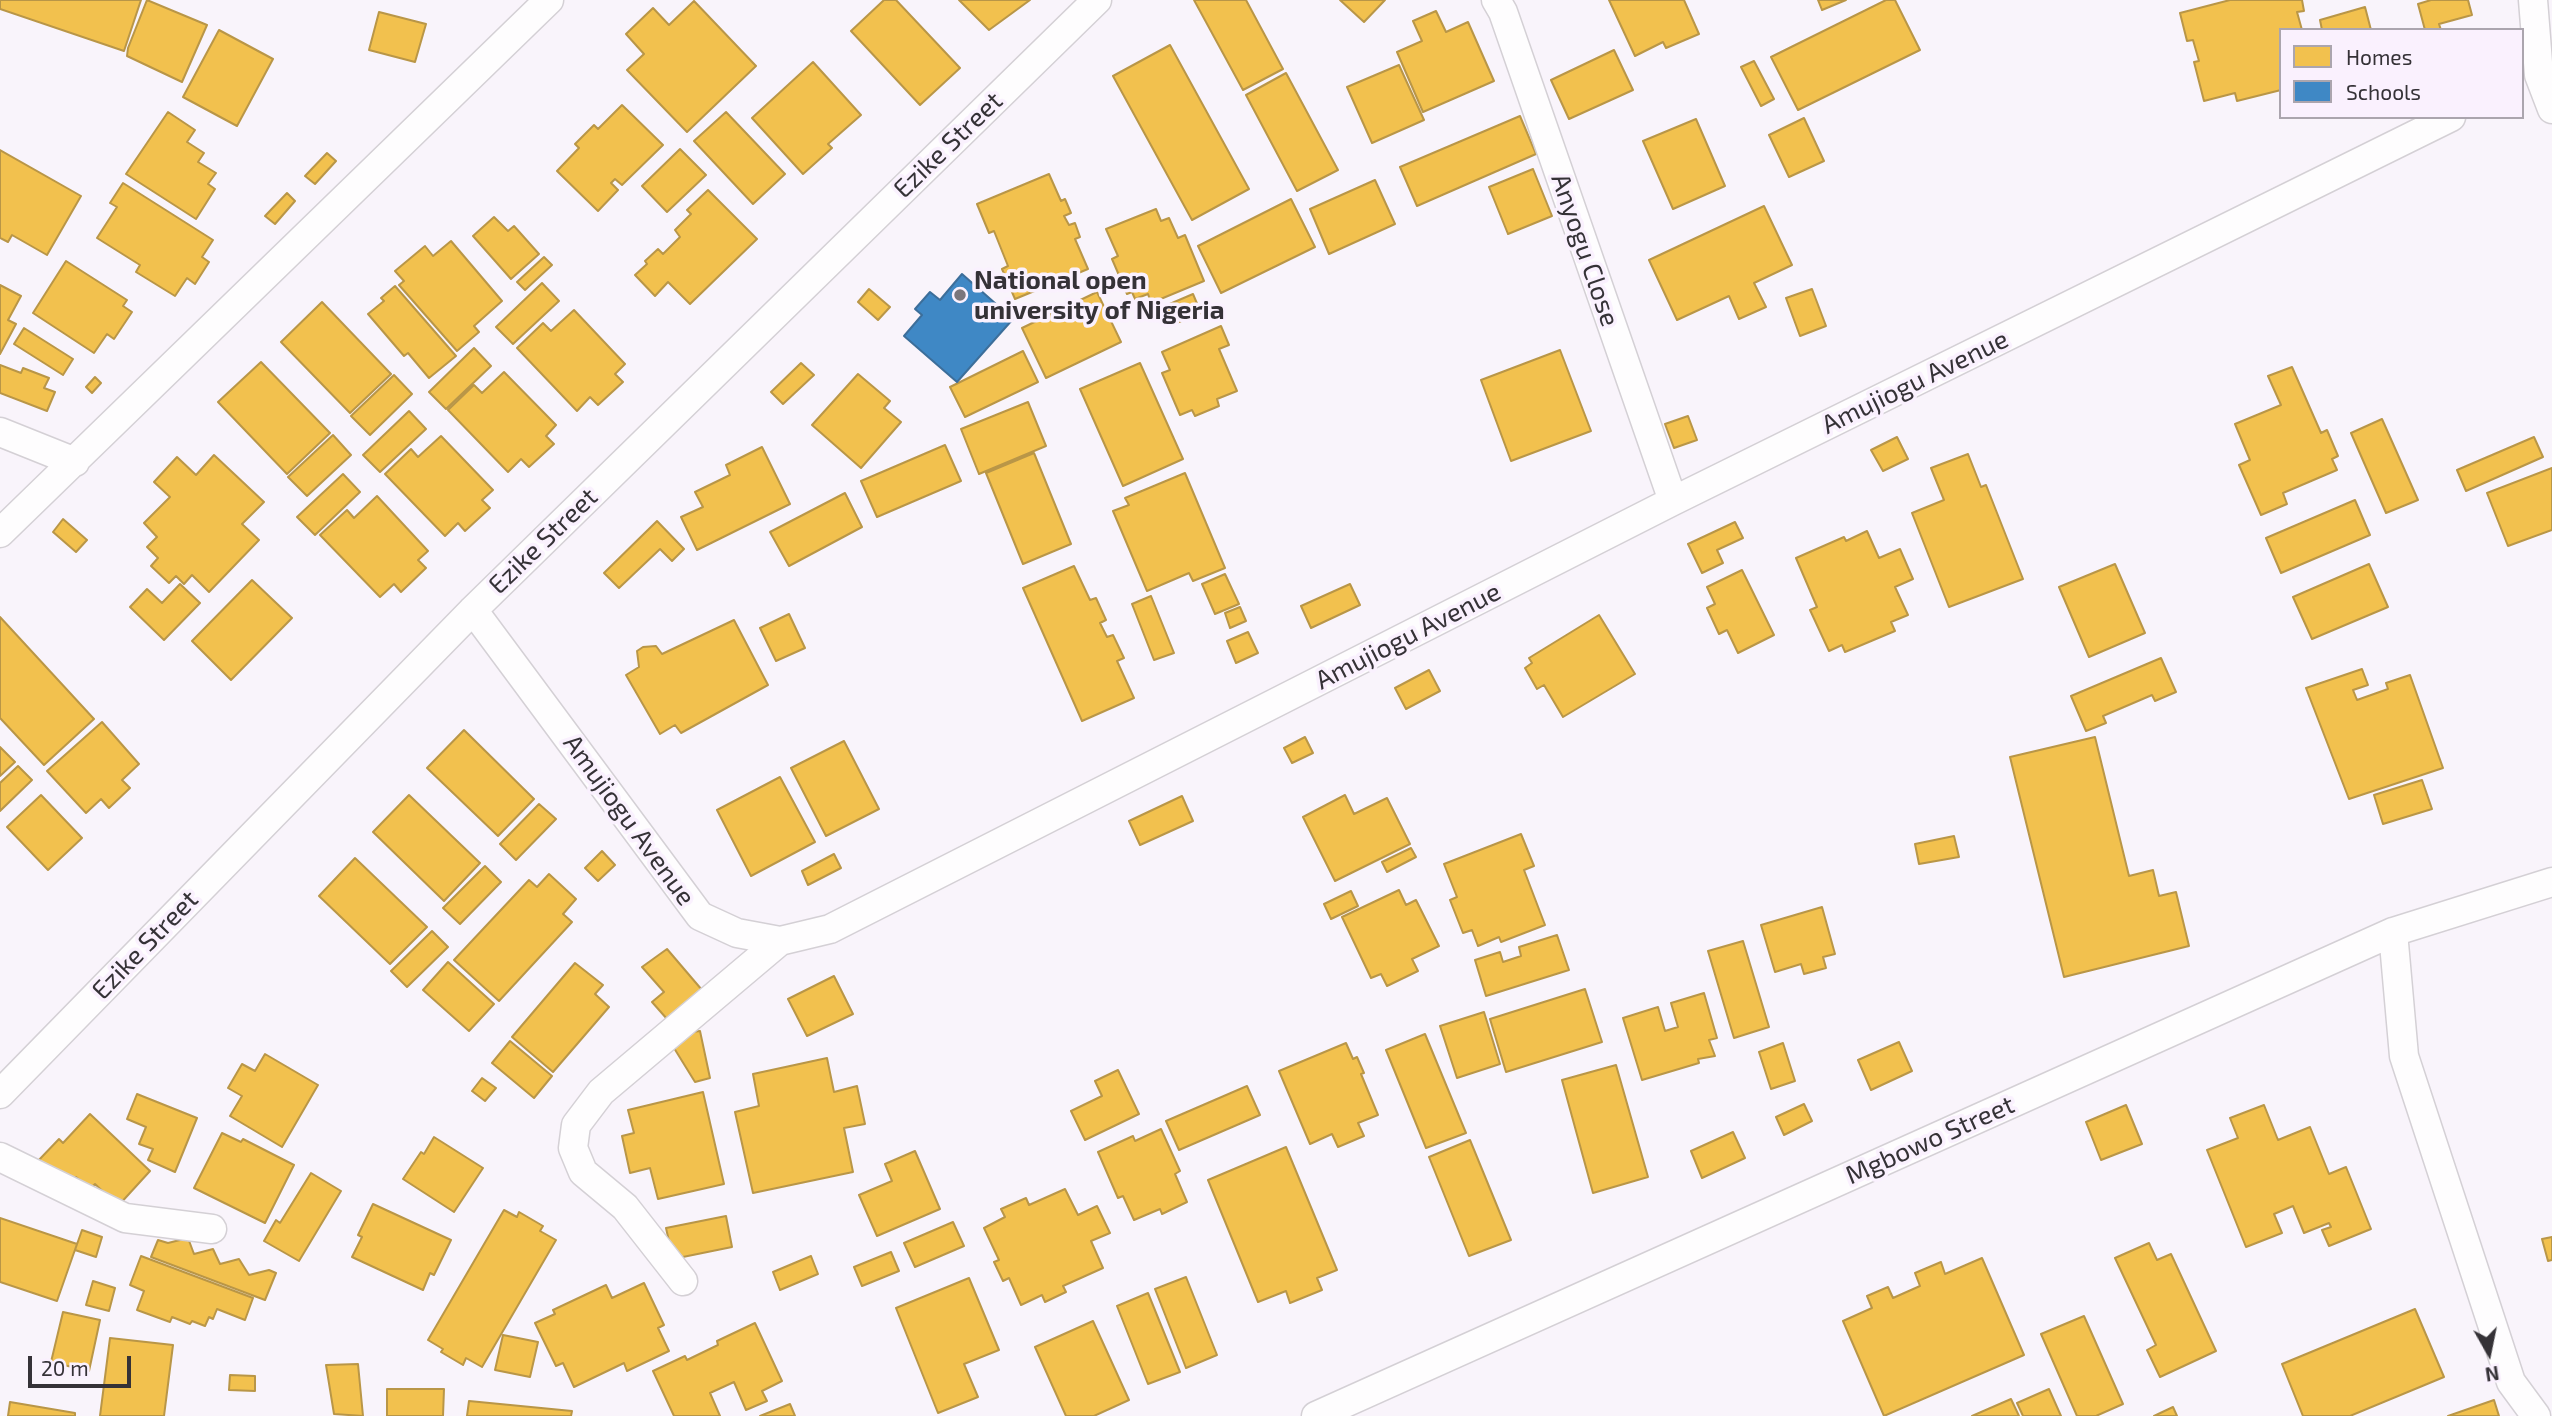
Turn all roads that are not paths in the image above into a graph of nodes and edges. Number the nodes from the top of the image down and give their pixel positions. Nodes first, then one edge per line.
1 (549, 0) edge
2 (1097, 0) edge
3 (1496, 0) edge
4 (2533, 0) edge
5 (2531, 79) edge
6 (2552, 109) edge
7 (2447, 119) edge
8 (0, 432) edge
9 (75, 462) junction
10 (1673, 501) junction
11 (0, 533) edge
12 (473, 610) junction
13 (2552, 882) edge
14 (2393, 932) junction
15 (780, 941) junction
16 (0, 1094) edge
17 (0, 1157) edge
18 (212, 1229) dead end
19 (683, 1280) dead end
20 (1316, 1416) edge
21 (2536, 1416) edge

1 - 9 street
2 - 12 street, Ezike Street
3 - 10 street, Anyogu Close
4 - 5 street
5 - 6 street
7 - 10 street, Amujiogu Avenue
8 - 9 street
9 - 11 street
10 - 15 street, Amujiogu Avenue
12 - 15 street, Amujiogu Avenue
12 - 16 street, Ezike Street
13 - 14 street, Mgbowo Street
14 - 20 street, Mgbowo Street
14 - 21 street
15 - 19 street
17 - 18 street

